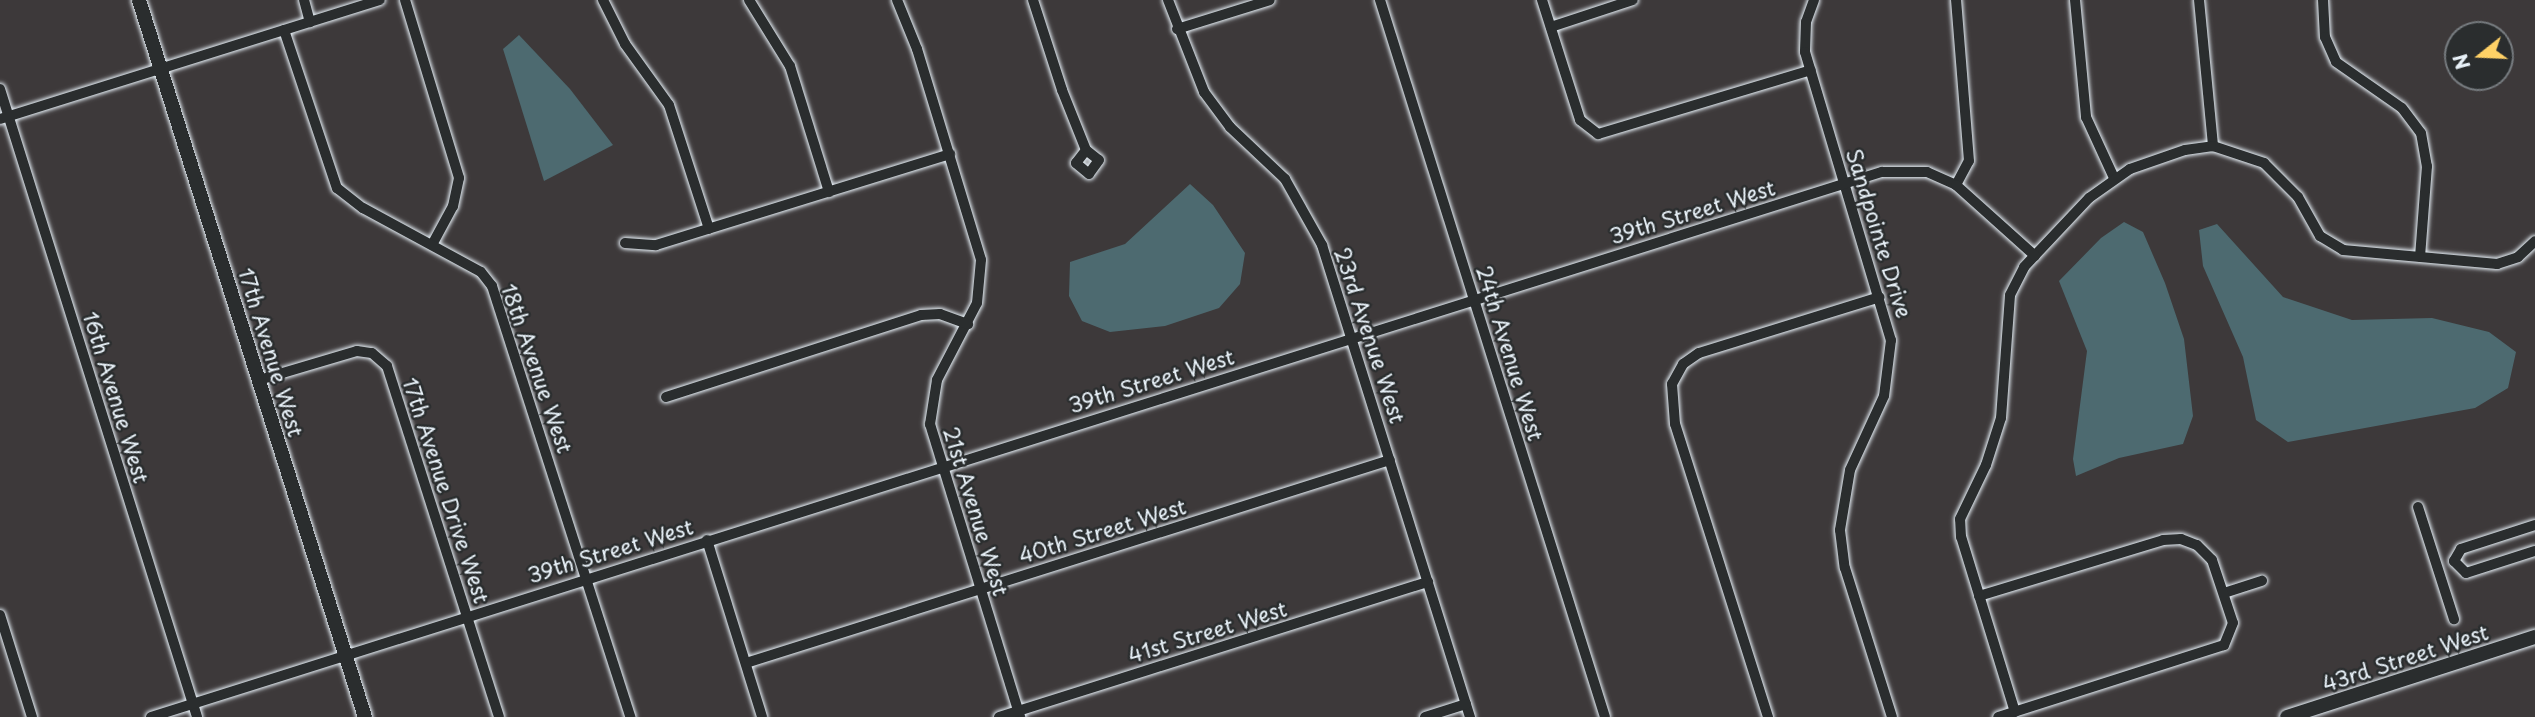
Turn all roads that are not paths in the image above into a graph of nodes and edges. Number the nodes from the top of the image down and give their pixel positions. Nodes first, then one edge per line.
1 (139, 0) edge
2 (304, 0) edge
3 (380, 0) edge
4 (405, 0) edge
5 (603, 0) edge
6 (749, 0) edge
7 (898, 0) edge
8 (1033, 0) edge
9 (1168, 0) edge
10 (1270, 0) edge
11 (1380, 0) edge
12 (1542, 0) edge
13 (1633, 0) edge
14 (1814, 0) edge
15 (1956, 0) edge
16 (2076, 0) edge
17 (2199, 0) edge
18 (2323, 0) edge
19 (310, 22) junction
20 (1550, 27) junction
21 (1177, 29) junction
22 (284, 30) junction
23 (161, 69) junction
24 (1811, 70) junction
25 (0, 89) edge
26 (4, 118) edge
27 (2213, 146) junction
28 (1086, 150) dead end
29 (950, 154) junction
30 (2114, 178) junction
31 (1846, 183) junction
32 (1956, 184) junction
33 (829, 191) junction
34 (709, 229) junction
35 (2535, 241) edge
36 (625, 243) dead end
37 (432, 245) junction
38 (2035, 256) junction
39 (2420, 257) junction
40 (1880, 297) junction
41 (1474, 300) junction
42 (968, 324) junction
43 (1352, 338) junction
44 (259, 380) junction
45 (666, 397) dead end
46 (1390, 460) junction
47 (940, 466) junction
48 (2418, 507) dead end
49 (2535, 525) edge
50 (707, 540) junction
51 (2535, 551) edge
52 (2454, 564) junction
53 (2438, 569) junction
54 (586, 578) junction
55 (2262, 580) dead end
56 (1428, 582) junction
57 (979, 588) junction
58 (2224, 593) junction
59 (1979, 596) junction
60 (0, 615) edge
61 (467, 615) junction
62 (2454, 619) dead end
63 (2535, 638) edge
64 (344, 654) junction
65 (746, 663) junction
66 (193, 704) junction
67 (1466, 704) junction
68 (2015, 712) junction
69 (1019, 714) edge
70 (32, 717) edge
71 (151, 717) edge
72 (197, 717) edge
73 (365, 717) edge
74 (499, 717) edge
75 (630, 717) edge
76 (762, 717) edge
77 (999, 717) edge
78 (1426, 717) edge
79 (1470, 717) edge
80 (1605, 717) edge
81 (1768, 717) edge
82 (1892, 717) edge
83 (1998, 717) edge
84 (2287, 717) edge

1 - 23 street, 17th Avenue West
2 - 19 street
3 - 19 street
4 - 37 street
5 - 34 street
6 - 33 street
7 - 29 street, 21st Avenue West
8 - 28 street
9 - 21 street, 23rd Avenue West
10 - 21 street
11 - 41 street, 24th Avenue West
12 - 20 street
13 - 20 street
14 - 24 street, Sandpointe Drive
15 - 32 street
16 - 30 street
17 - 27 street
18 - 39 street
19 - 22 street
20 - 24 street
21 - 43 street, 23rd Avenue West
22 - 23 street
22 - 37 street, 18th Avenue West
23 - 26 street
23 - 44 street, 17th Avenue West
24 - 31 street, Sandpointe Drive
25 - 26 street, 16th Avenue West
26 - 66 street, 16th Avenue West
27 - 30 street
27 - 39 street
29 - 33 street
29 - 42 street, 21st Avenue West
30 - 38 street
31 - 32 street, 39th Street West
31 - 40 street, Sandpointe Drive
31 - 41 street, 39th Street West
32 - 38 street, 39th Street West
33 - 34 street
34 - 36 street
35 - 39 street
37 - 54 street, 18th Avenue West
38 - 59 street
40 - 81 street
40 - 82 street, Sandpointe Drive
41 - 43 street, 39th Street West
41 - 80 street, 24th Avenue West
42 - 45 street
42 - 47 street, 21st Avenue West
43 - 46 street, 23rd Avenue West
43 - 47 street, 39th Street West
44 - 61 street, 17th Avenue Drive West
44 - 64 street, 17th Avenue West
46 - 56 street, 23rd Avenue West
46 - 57 street, 40th Street West
47 - 50 street, 39th Street West
47 - 57 street, 21st Avenue West
48 - 53 street
49 - 52 street
50 - 54 street, 39th Street West
50 - 65 street
51 - 52 street
52 - 53 street
53 - 62 street
54 - 61 street, 39th Street West
54 - 75 street, 18th Avenue West
55 - 58 street
56 - 67 street, 23rd Avenue West
56 - 69 street, 41st Street West
57 - 65 street, 40th Street West
57 - 69 street, 21st Avenue West
58 - 59 street
58 - 68 street
59 - 68 street
60 - 70 street
61 - 64 street, 39th Street West
61 - 74 street, 17th Avenue Drive West
63 - 84 street, 43rd Street West
64 - 66 street, 39th Street West
64 - 73 street, 17th Avenue West
65 - 76 street
66 - 71 street, 39th Street West
66 - 72 street, 16th Avenue West
67 - 78 street
67 - 79 street, 23rd Avenue West
68 - 83 street
69 - 77 street, 41st Street West

